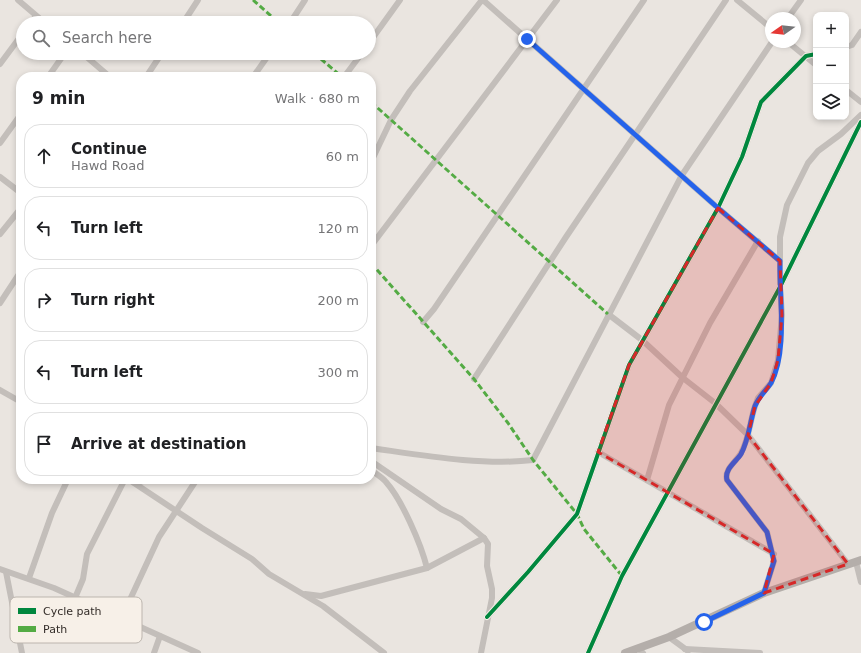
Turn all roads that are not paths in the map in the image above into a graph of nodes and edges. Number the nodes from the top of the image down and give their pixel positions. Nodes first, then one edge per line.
1 (18, 0) edge
2 (198, 0) edge
3 (306, 0) edge
4 (400, 0) edge
5 (482, 0) edge
6 (557, 0) edge
7 (644, 0) edge
8 (726, 0) edge
9 (737, 0) edge
10 (801, 0) edge
11 (792, 12) edge
12 (36, 16) edge
13 (188, 16) edge
14 (295, 16) edge
15 (765, 23) edge
16 (861, 32) edge
17 (376, 33) edge
18 (527, 39) junction
19 (16, 42) edge
20 (849, 46) edge
21 (768, 48) edge
22 (796, 48) edge
23 (813, 55) edge
24 (806, 56) junction
25 (60, 60) edge
26 (90, 60) edge
27 (157, 60) edge
28 (265, 60) edge
29 (357, 60) edge
30 (813, 62) edge
31 (0, 64) edge
32 (52, 72) edge
33 (104, 72) edge
34 (149, 72) edge
35 (257, 72) edge
36 (348, 72) edge
37 (584, 89) junction
38 (849, 92) edge
39 (861, 102) edge
40 (861, 115) edge
41 (16, 121) edge
42 (861, 122) edge
43 (636, 134) junction
44 (0, 143) edge
45 (376, 152) edge
46 (682, 175) junction
47 (0, 177) edge
48 (16, 189) edge
49 (718, 208) junction
50 (16, 214) edge
51 (0, 234) edge
52 (376, 239) edge
53 (758, 241) junction
54 (780, 261) junction
55 (16, 278) edge
56 (780, 287) junction
57 (0, 303) edge
58 (608, 314) junction
59 (424, 322) dead end
60 (642, 340) junction
61 (683, 378) junction
62 (474, 379) dead end
63 (0, 390) edge
64 (16, 398) edge
65 (715, 403) junction
66 (748, 435) junction
67 (376, 449) edge
68 (598, 452) junction
69 (376, 464) edge
70 (376, 474) edge
71 (647, 480) junction
72 (66, 484) edge
73 (122, 484) edge
74 (135, 484) edge
75 (194, 484) edge
76 (667, 492) junction
77 (176, 511) junction
78 (484, 538) junction
79 (774, 554) junction
80 (855, 562) edge
81 (427, 568) junction
82 (0, 569) edge
83 (6, 572) junction
84 (29, 578) junction
85 (861, 582) edge
86 (764, 593) junction
87 (303, 594) junction
88 (11, 597) edge
89 (73, 597) edge
90 (75, 597) edge
91 (132, 597) edge
92 (487, 617) junction
93 (142, 628) edge
94 (160, 636) junction
95 (669, 637) junction
96 (20, 643) edge
97 (685, 649) junction
98 (641, 651) edge
99 (22, 653) edge
100 (154, 653) edge
101 (198, 653) edge
102 (384, 653) edge
103 (481, 653) edge
104 (588, 653) edge
105 (626, 653) edge
106 (691, 653) edge
107 (760, 653) edge

1 - 12 street
2 - 13 street
3 - 14 street
4 - 17 street
5 - 18 street
5 - 45 street
6 - 18 street
7 - 37 street
8 - 43 street
9 - 15 street
10 - 11 street
16 - 20 street
18 - 37 street
18 - 52 street
19 - 31 street
21 - 46 street
22 - 24 street
23 - 24 street
24 - 30 street
24 - 49 street
25 - 32 street
26 - 33 street
27 - 34 street
28 - 35 street
29 - 36 street
37 - 43 street
37 - 59 street
38 - 39 street
40 - 54 street
41 - 44 street
42 - 56 street
43 - 46 street
43 - 62 street
46 - 49 street
46 - 58 street
47 - 48 street
49 - 53 street
49 - 60 street
50 - 51 street
53 - 54 street
53 - 61 street
54 - 56 street
55 - 57 street
56 - 65 street
56 - 66 street
58 - 60 street
58 - 67 street
60 - 61 street
60 - 68 street
61 - 65 street
61 - 71 street
63 - 64 street
65 - 66 street
65 - 76 street
66 - 79 street
66 - 80 street
68 - 71 street
68 - 92 street
69 - 78 street
70 - 81 street
71 - 76 street
72 - 84 street
73 - 90 street
74 - 77 street
75 - 77 street
76 - 79 street
76 - 104 street
77 - 87 street
77 - 91 street
78 - 81 street
78 - 92 street
79 - 86 street
80 - 85 street
80 - 86 main road
81 - 87 street
82 - 83 street
83 - 84 street
83 - 88 street
84 - 89 street
86 - 95 main road
87 - 102 street
92 - 103 street
93 - 94 street
94 - 100 street
94 - 101 street
95 - 97 street
95 - 98 main road
96 - 99 street
97 - 106 street
97 - 107 street
98 - 105 main road

